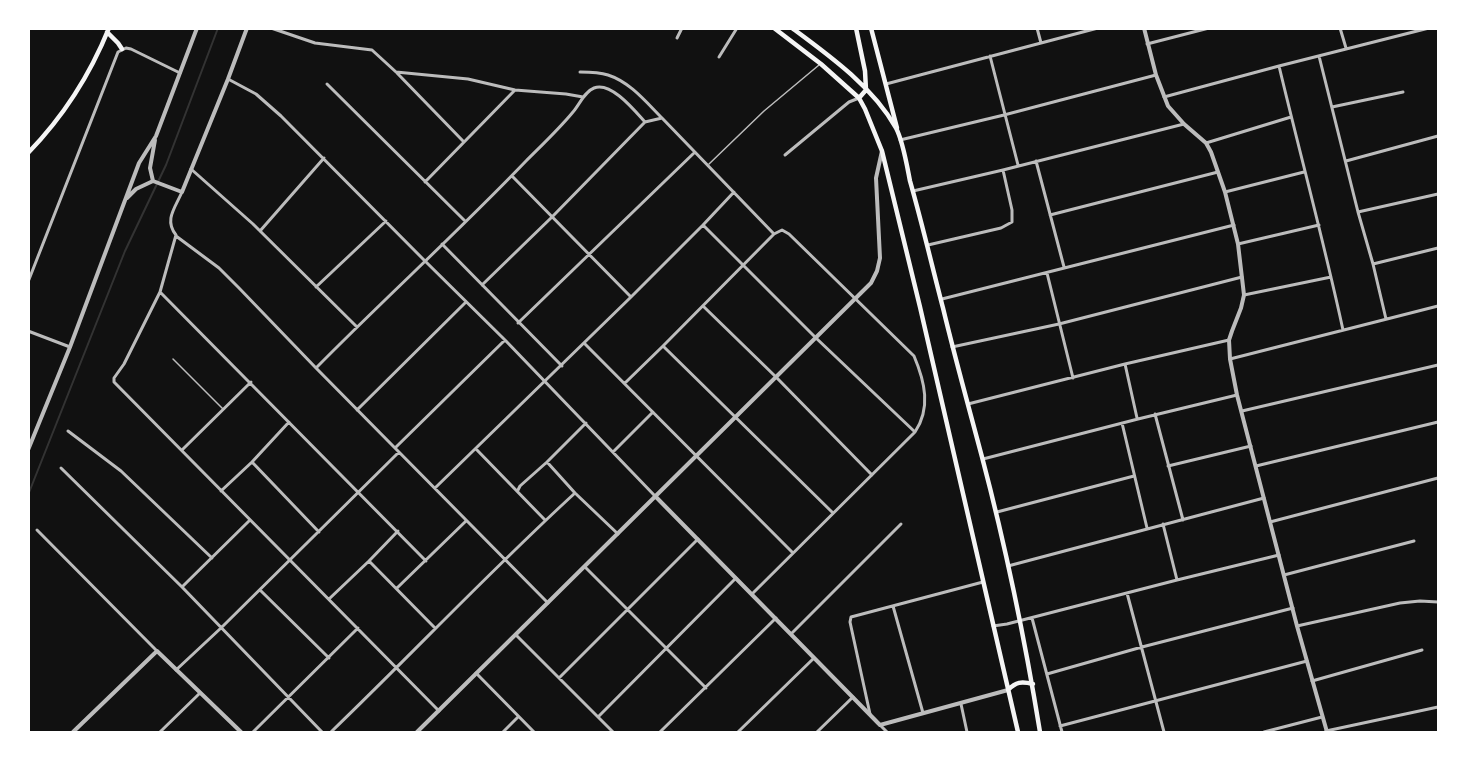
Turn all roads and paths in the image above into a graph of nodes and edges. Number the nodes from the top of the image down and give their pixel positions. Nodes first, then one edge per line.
1 (196, 28) edge
2 (247, 28) edge
3 (270, 28) edge
4 (682, 28) edge
5 (737, 28) edge
6 (774, 28) edge
7 (792, 28) edge
8 (856, 28) edge
9 (871, 28) edge
10 (1037, 28) edge
11 (1098, 28) edge
12 (1144, 28) edge
13 (1209, 28) edge
14 (1340, 28) edge
15 (1429, 28) edge
16 (108, 30) edge
17 (677, 38) dead end
18 (1041, 42) junction
19 (1148, 44) junction
20 (1346, 48) junction
21 (122, 49) junction
22 (1319, 56) junction
23 (719, 57) dead end
24 (990, 57) junction
25 (821, 64) junction
26 (1279, 66) junction
27 (396, 72) junction
28 (580, 72) dead end
29 (180, 73) junction
30 (1156, 75) junction
31 (228, 79) junction
32 (327, 84) dead end
33 (886, 84) junction
34 (515, 90) junction
35 (866, 90) junction
36 (1403, 92) dead end
37 (583, 97) junction
38 (1164, 97) junction
39 (859, 98) junction
40 (1332, 107) junction
41 (1004, 115) junction
42 (1291, 117) junction
43 (663, 118) junction
44 (645, 122) junction
45 (1184, 124) junction
46 (897, 130) junction
47 (156, 136) junction
48 (1438, 136) edge
49 (900, 140) junction
50 (463, 141) junction
51 (1206, 143) junction
52 (882, 151) junction
53 (695, 152) junction
54 (28, 153) edge
55 (785, 155) dead end
56 (324, 158) junction
57 (1036, 161) junction
58 (1346, 161) junction
59 (708, 165) junction
60 (1018, 166) junction
61 (191, 169) junction
62 (1003, 170) junction
63 (1218, 172) junction
64 (1304, 172) junction
65 (512, 176) junction
66 (155, 181) junction
67 (425, 182) junction
68 (913, 190) junction
69 (182, 192) junction
70 (734, 192) junction
71 (1225, 192) junction
72 (1438, 194) edge
73 (125, 201) junction
74 (1358, 212) junction
75 (1050, 215) junction
76 (552, 217) junction
77 (386, 221) junction
78 (465, 221) junction
79 (703, 225) junction
80 (1234, 225) junction
81 (1319, 225) junction
82 (260, 231) junction
83 (774, 234) junction
84 (176, 235) junction
85 (441, 244) junction
86 (1238, 244) junction
87 (928, 245) junction
88 (1438, 248) edge
89 (589, 255) junction
90 (424, 260) junction
91 (1373, 264) junction
92 (743, 266) junction
93 (1064, 267) junction
94 (1047, 273) junction
95 (1243, 276) junction
96 (1331, 277) junction
97 (28, 282) edge
98 (482, 285) junction
99 (316, 287) junction
100 (160, 292) junction
101 (1245, 295) junction
102 (631, 297) junction
103 (855, 299) junction
104 (941, 299) junction
105 (466, 302) junction
106 (703, 306) junction
107 (1438, 306) edge
108 (1386, 319) junction
109 (518, 323) junction
110 (1059, 324) junction
111 (357, 327) junction
112 (1343, 330) junction
113 (28, 331) edge
114 (816, 338) junction
115 (505, 340) junction
116 (1229, 340) junction
117 (584, 343) junction
118 (663, 346) junction
119 (70, 347) junction
120 (952, 347) junction
121 (172, 359) dead end
122 (1230, 360) junction
123 (1125, 364) junction
124 (1438, 365) edge
125 (562, 366) junction
126 (316, 368) junction
127 (776, 377) junction
128 (1072, 378) junction
129 (251, 382) junction
130 (546, 382) junction
131 (625, 383) junction
132 (1237, 395) junction
133 (968, 404) junction
134 (224, 410) junction
135 (357, 410) junction
136 (1242, 411) junction
137 (653, 412) junction
138 (1155, 414) junction
139 (736, 417) junction
140 (1138, 418) junction
141 (289, 422) junction
142 (1438, 422) edge
143 (586, 423) junction
144 (1122, 423) junction
145 (68, 430) dead end
146 (915, 432) junction
147 (1251, 446) junction
148 (395, 449) junction
149 (477, 449) junction
150 (28, 450) edge
151 (182, 450) junction
152 (399, 452) junction
153 (613, 452) junction
154 (696, 456) junction
155 (983, 459) junction
156 (252, 462) junction
157 (547, 462) junction
158 (1168, 466) junction
159 (1256, 466) junction
160 (62, 468) dead end
161 (872, 475) junction
162 (1134, 476) junction
163 (1438, 478) edge
164 (435, 489) junction
165 (518, 490) junction
166 (221, 491) junction
167 (358, 492) junction
168 (575, 493) junction
169 (656, 497) junction
170 (1264, 498) junction
171 (833, 513) junction
172 (995, 513) junction
173 (250, 520) junction
174 (545, 520) junction
175 (1183, 520) junction
176 (466, 521) junction
177 (1270, 522) junction
178 (901, 524) dead end
179 (1163, 524) junction
180 (1147, 528) junction
181 (38, 530) dead end
182 (319, 531) junction
183 (398, 531) junction
184 (618, 534) junction
185 (698, 539) junction
186 (1414, 541) dead end
187 (793, 553) junction
188 (1279, 555) junction
189 (212, 558) junction
190 (506, 559) junction
191 (290, 560) junction
192 (369, 561) junction
193 (426, 561) junction
194 (1008, 566) junction
195 (585, 567) junction
196 (1284, 575) junction
197 (736, 578) junction
198 (1177, 580) junction
199 (983, 582) junction
200 (182, 587) junction
201 (397, 588) junction
202 (259, 589) junction
203 (1127, 593) junction
204 (752, 594) junction
205 (328, 599) junction
206 (1438, 602) edge
207 (548, 603) junction
208 (893, 606) junction
209 (1293, 608) junction
210 (627, 609) junction
211 (776, 618) junction
212 (1032, 618) junction
213 (1019, 621) junction
214 (993, 626) junction
215 (1297, 626) junction
216 (221, 628) junction
217 (358, 628) junction
218 (436, 628) junction
219 (791, 634) junction
220 (516, 635) junction
221 (1142, 647) junction
222 (667, 649) junction
223 (1422, 650) dead end
224 (157, 651) junction
225 (329, 658) junction
226 (814, 658) junction
227 (1307, 662) junction
228 (397, 669) junction
229 (176, 670) junction
230 (476, 673) junction
231 (1047, 674) junction
232 (559, 678) junction
233 (1312, 681) junction
234 (1033, 684) junction
235 (706, 688) junction
236 (1008, 690) junction
237 (200, 693) junction
238 (853, 697) junction
239 (288, 698) junction
240 (1157, 701) junction
241 (961, 704) junction
242 (1438, 707) edge
243 (439, 711) junction
244 (923, 713) junction
245 (870, 714) junction
246 (518, 717) junction
247 (598, 717) junction
248 (1322, 717) junction
249 (880, 725) junction
250 (1060, 726) junction
251 (73, 732) edge
252 (160, 732) edge
253 (241, 732) edge
254 (253, 732) edge
255 (322, 732) edge
256 (331, 732) edge
257 (417, 732) edge
258 (503, 732) edge
259 (534, 732) edge
260 (614, 732) edge
261 (660, 732) edge
262 (738, 732) edge
263 (817, 732) edge
264 (887, 732) edge
265 (967, 732) edge
266 (1018, 732) edge
267 (1040, 732) edge
268 (1062, 732) edge
269 (1164, 732) edge
270 (1264, 732) edge
271 (1326, 732) edge

1 - 29 street
2 - 31 street
3 - 27 street
4 - 17 street
5 - 23 street
6 - 25 main road
7 - 35 main road
8 - 35 main road
9 - 33 main road
10 - 18 street
11 - 18 street
12 - 19 street
13 - 19 street
14 - 20 street
15 - 20 street
16 - 21 main road
16 - 54 main road
18 - 24 street
19 - 30 street
20 - 22 street
21 - 29 street
21 - 97 street
22 - 26 street
22 - 40 street
24 - 33 street
24 - 41 street
25 - 39 main road
25 - 59 lane
26 - 38 street
26 - 42 street
27 - 34 street
27 - 50 street
28 - 43 street
29 - 47 street
30 - 38 street
30 - 41 street
31 - 56 street
31 - 61 street
32 - 67 street
33 - 46 main road
34 - 37 street
34 - 50 street
35 - 39 main road
35 - 46 main road
36 - 40 street
37 - 44 street
37 - 65 street
38 - 45 street
39 - 52 main road
39 - 55 street
40 - 58 street
41 - 49 street
41 - 60 street
42 - 51 street
42 - 64 street
43 - 44 street
43 - 53 street
44 - 76 street
45 - 51 street
45 - 57 street
46 - 49 main road
47 - 66 street
47 - 73 street
48 - 58 street
49 - 68 main road
50 - 67 street
51 - 63 street
52 - 103 street
52 - 199 main road
53 - 59 street
53 - 89 street
56 - 77 street
56 - 82 street
57 - 60 street
57 - 75 street
58 - 74 street
59 - 70 street
60 - 62 street
61 - 69 street
61 - 82 street
62 - 68 street
62 - 87 street
63 - 71 street
63 - 75 street
64 - 71 street
64 - 81 street
65 - 76 street
65 - 78 street
66 - 69 street
66 - 73 street
67 - 78 street
68 - 87 main road
69 - 84 street
70 - 79 street
70 - 83 street
71 - 80 street
72 - 74 street
73 - 119 street
74 - 91 street
75 - 93 street
76 - 89 street
76 - 98 street
77 - 90 street
77 - 99 street
78 - 85 street
79 - 92 street
79 - 102 street
80 - 86 street
80 - 93 street
81 - 86 street
81 - 96 street
82 - 99 street
83 - 92 street
83 - 103 street
84 - 100 street
84 - 126 street
85 - 90 street
85 - 98 street
86 - 95 street
87 - 104 main road
88 - 91 street
89 - 102 street
89 - 109 street
90 - 105 street
90 - 111 street
91 - 108 street
92 - 106 street
92 - 114 street
93 - 94 street
94 - 104 street
94 - 110 street
95 - 101 street
95 - 110 street
96 - 101 street
96 - 112 street
98 - 109 street
99 - 111 street
100 - 129 street
100 - 151 street
101 - 116 street
102 - 117 street
103 - 114 street
103 - 146 street
104 - 120 main road
105 - 115 street
105 - 135 street
106 - 118 street
106 - 127 street
107 - 108 street
108 - 112 street
109 - 125 street
110 - 120 street
110 - 128 street
111 - 126 street
112 - 122 street
113 - 119 street
114 - 127 street
114 - 146 street
115 - 130 street
115 - 148 street
116 - 122 street
116 - 123 street
117 - 125 street
117 - 131 street
118 - 131 street
118 - 139 street
119 - 150 street
120 - 133 main road
121 - 134 lane
122 - 132 street
123 - 128 street
123 - 140 street
124 - 136 street
125 - 130 street
126 - 135 street
127 - 139 street
127 - 161 street
128 - 133 street
129 - 134 street
129 - 141 street
130 - 143 street
130 - 149 street
131 - 137 street
132 - 136 street
132 - 138 street
133 - 155 main road
134 - 151 street
135 - 148 street
136 - 147 street
137 - 153 street
137 - 154 street
138 - 140 street
138 - 158 street
139 - 154 street
139 - 171 street
140 - 144 street
141 - 156 street
141 - 167 street
142 - 159 street
143 - 153 street
143 - 157 street
144 - 155 street
144 - 162 street
145 - 189 street
146 - 161 street
147 - 158 street
147 - 159 street
148 - 152 street
149 - 164 street
149 - 165 street
151 - 166 street
152 - 164 street
152 - 167 street
153 - 169 street
154 - 169 street
154 - 187 street
155 - 172 main road
156 - 166 street
156 - 182 street
157 - 165 street
157 - 168 street
158 - 175 street
159 - 170 street
160 - 200 street
161 - 171 street
162 - 172 street
162 - 180 street
163 - 177 street
164 - 176 street
165 - 174 street
166 - 173 street
167 - 182 street
167 - 183 street
168 - 174 street
168 - 184 street
169 - 184 street
169 - 185 street
170 - 175 street
170 - 177 street
171 - 187 street
172 - 194 main road
173 - 189 street
173 - 191 street
174 - 190 street
175 - 179 street
176 - 190 street
176 - 193 street
177 - 188 street
178 - 219 street
179 - 180 street
179 - 198 street
180 - 194 street
181 - 224 street
182 - 191 street
183 - 192 street
183 - 193 street
184 - 195 street
185 - 197 street
185 - 210 street
186 - 196 street
187 - 204 street
188 - 196 street
188 - 198 street
189 - 200 street
190 - 207 street
190 - 218 street
191 - 202 street
191 - 205 street
192 - 201 street
192 - 205 street
193 - 201 street
194 - 213 main road
195 - 207 street
195 - 210 street
196 - 209 street
197 - 204 street
197 - 222 street
198 - 203 street
199 - 208 street
199 - 214 main road
200 - 216 street
201 - 218 street
202 - 216 street
202 - 225 street
203 - 212 street
203 - 221 street
204 - 211 street
205 - 217 street
206 - 215 street
207 - 220 street
208 - 244 street
208 - 245 street
209 - 215 street
209 - 221 street
210 - 222 street
210 - 232 street
211 - 219 street
211 - 235 street
212 - 213 street
212 - 231 street
213 - 214 street
213 - 234 main road
214 - 236 main road
215 - 227 street
216 - 229 street
216 - 239 street
217 - 225 street
217 - 228 street
218 - 228 street
219 - 226 street
220 - 230 street
220 - 232 street
221 - 231 street
221 - 240 street
222 - 235 street
222 - 247 street
223 - 233 street
224 - 229 street
224 - 251 street
225 - 239 street
226 - 238 street
226 - 262 street
227 - 233 street
227 - 240 street
228 - 243 street
228 - 256 street
229 - 237 street
230 - 243 street
230 - 246 street
231 - 250 street
232 - 247 street
233 - 248 street
234 - 236 main road
234 - 267 main road
235 - 261 street
236 - 241 street
236 - 266 main road
237 - 252 street
237 - 253 street
238 - 245 street
238 - 263 street
239 - 254 street
239 - 255 street
240 - 250 street
240 - 269 street
241 - 244 street
241 - 265 street
242 - 271 street
243 - 257 street
244 - 249 street
245 - 249 street
246 - 258 street
246 - 259 street
247 - 260 street
248 - 270 street
248 - 271 street
249 - 264 street
250 - 268 street

